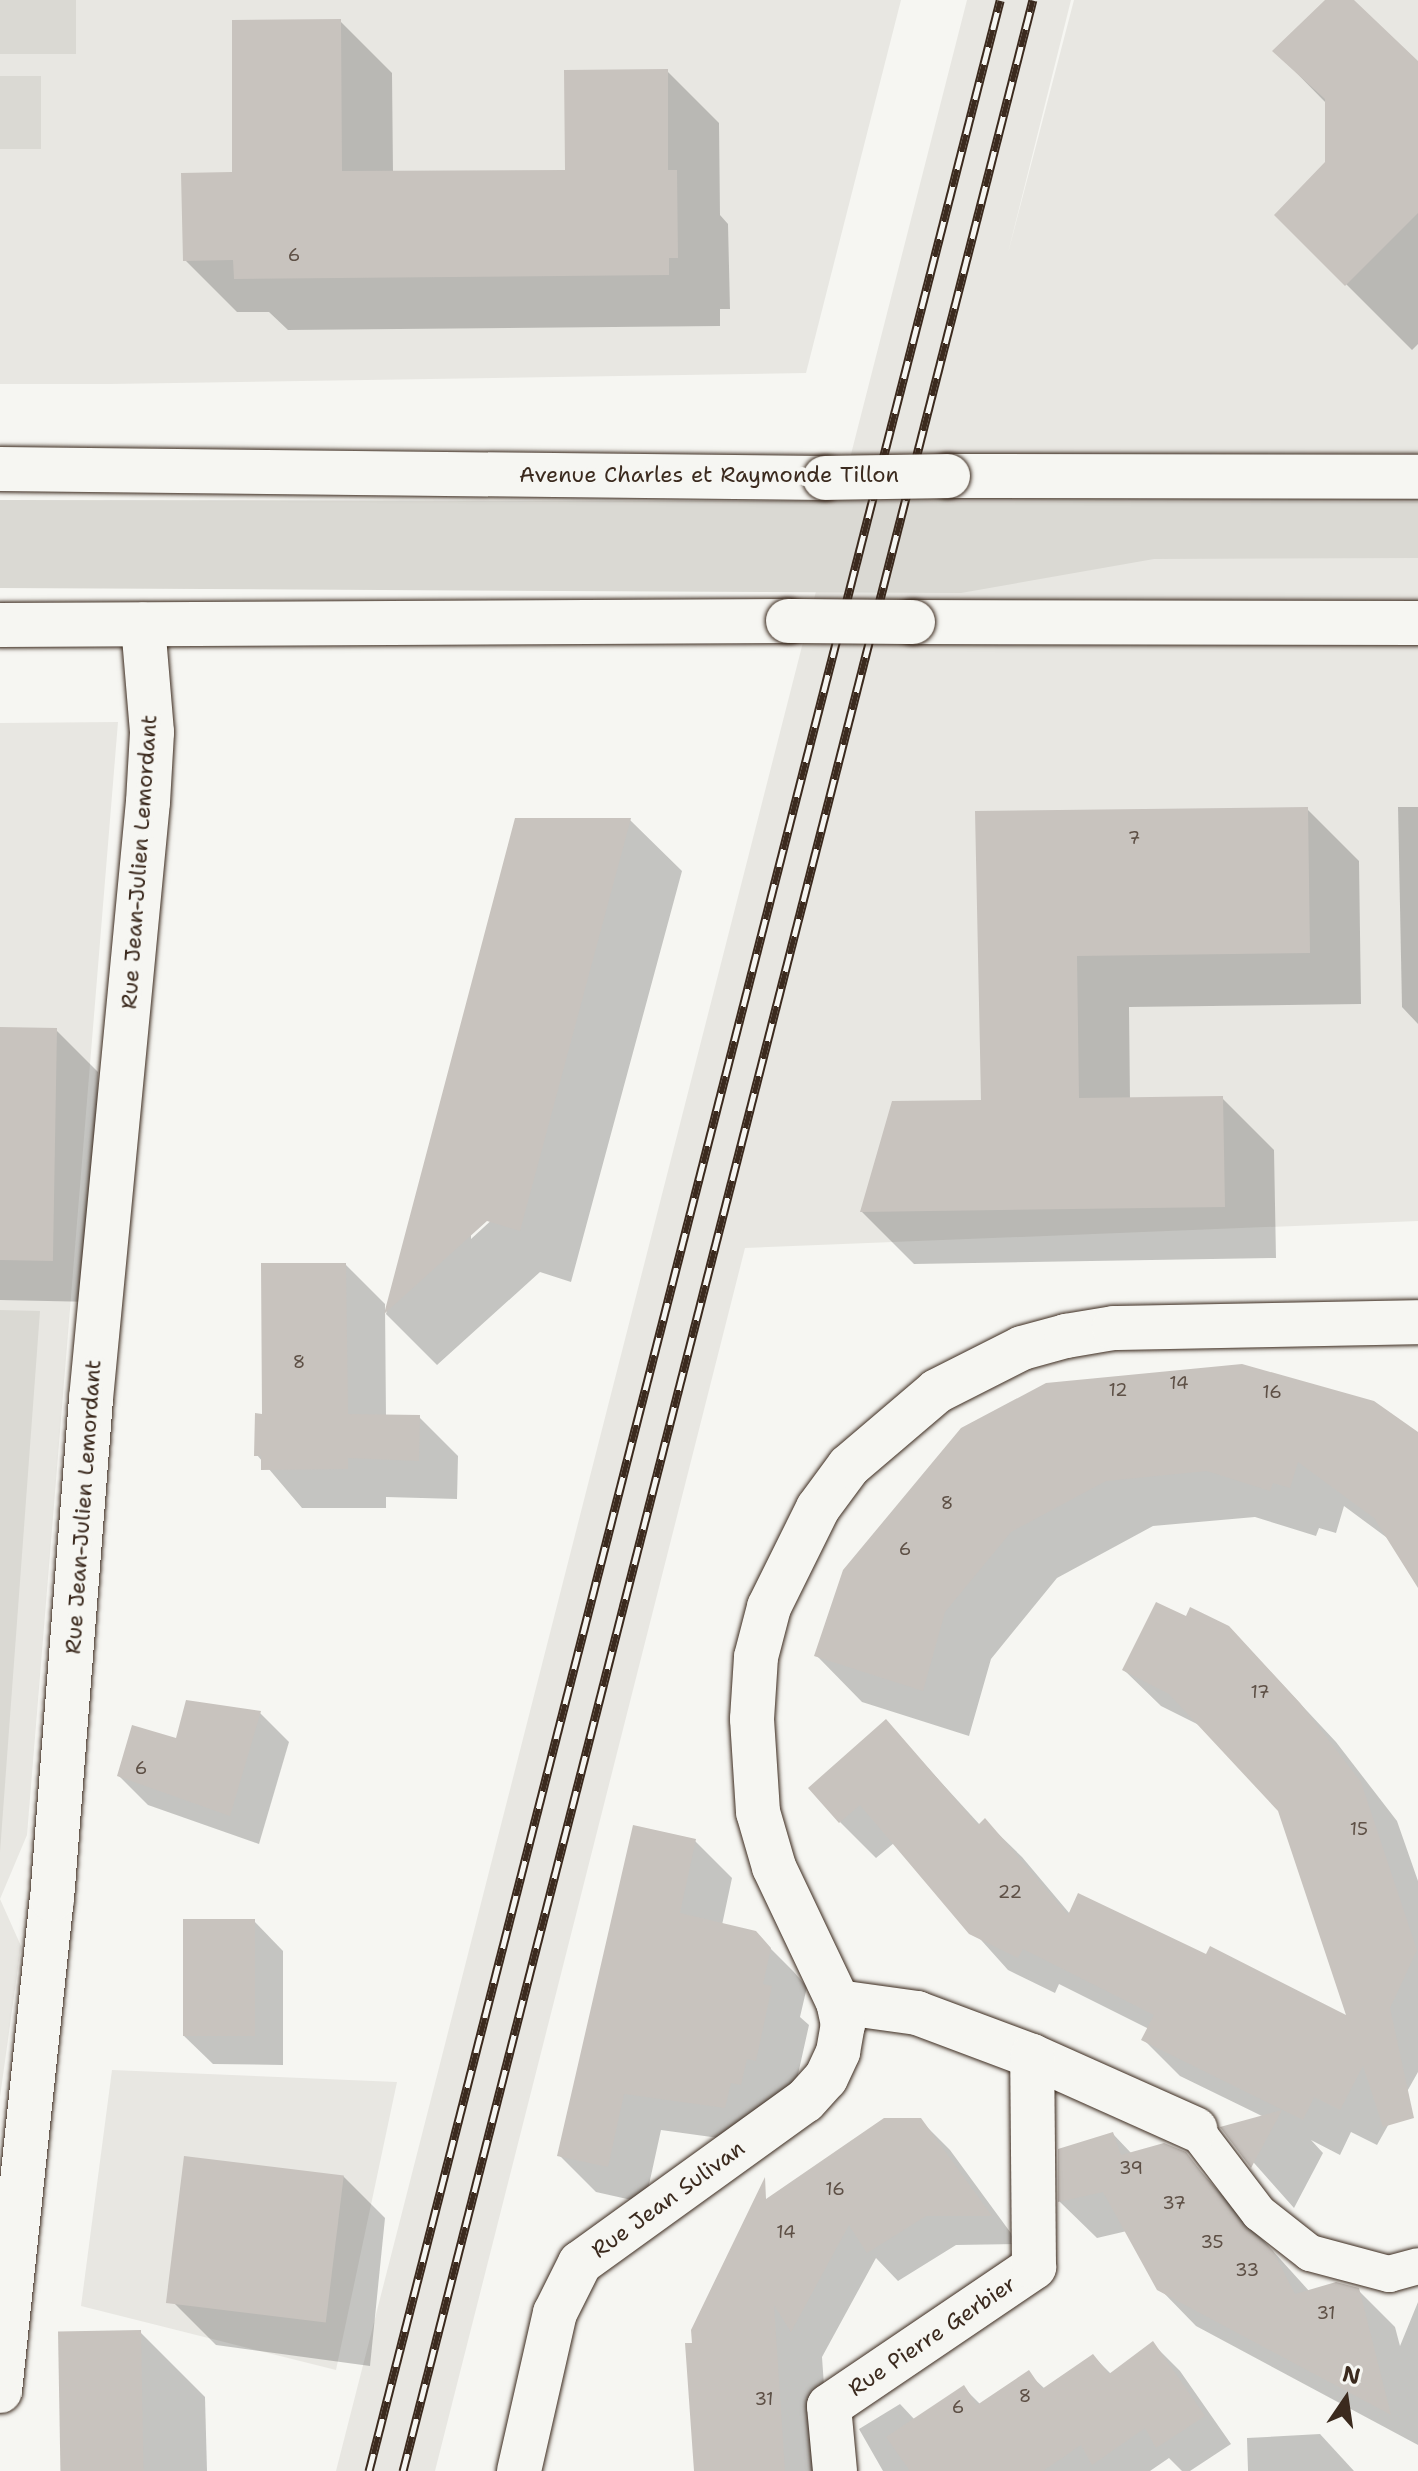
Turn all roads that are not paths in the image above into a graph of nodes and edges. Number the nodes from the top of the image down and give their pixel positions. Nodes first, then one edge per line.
1 (0, 469) edge
2 (1418, 477) edge
3 (1418, 613) edge
4 (1364, 623) junction
5 (1418, 623) edge
6 (143, 624) junction
7 (0, 625) edge
8 (1418, 1322) edge
9 (838, 2002) junction
10 (1032, 2056) junction
11 (1195, 2129) joint
12 (1418, 2266) edge
13 (0, 2391) edge
14 (519, 2471) edge
15 (835, 2471) edge

1 - 2 street, Avenue Charles et Raymonde Tillon, bridge
3 - 4 street
4 - 5 street
4 - 6 street, bridge
6 - 7 street
6 - 13 street, Rue Jean-Julien Lemordant
8 - 9 street
9 - 10 street
9 - 14 street, Rue Jean Sulivan
10 - 11 street
10 - 15 street, Rue Pierre Gerbier
11 - 12 street

